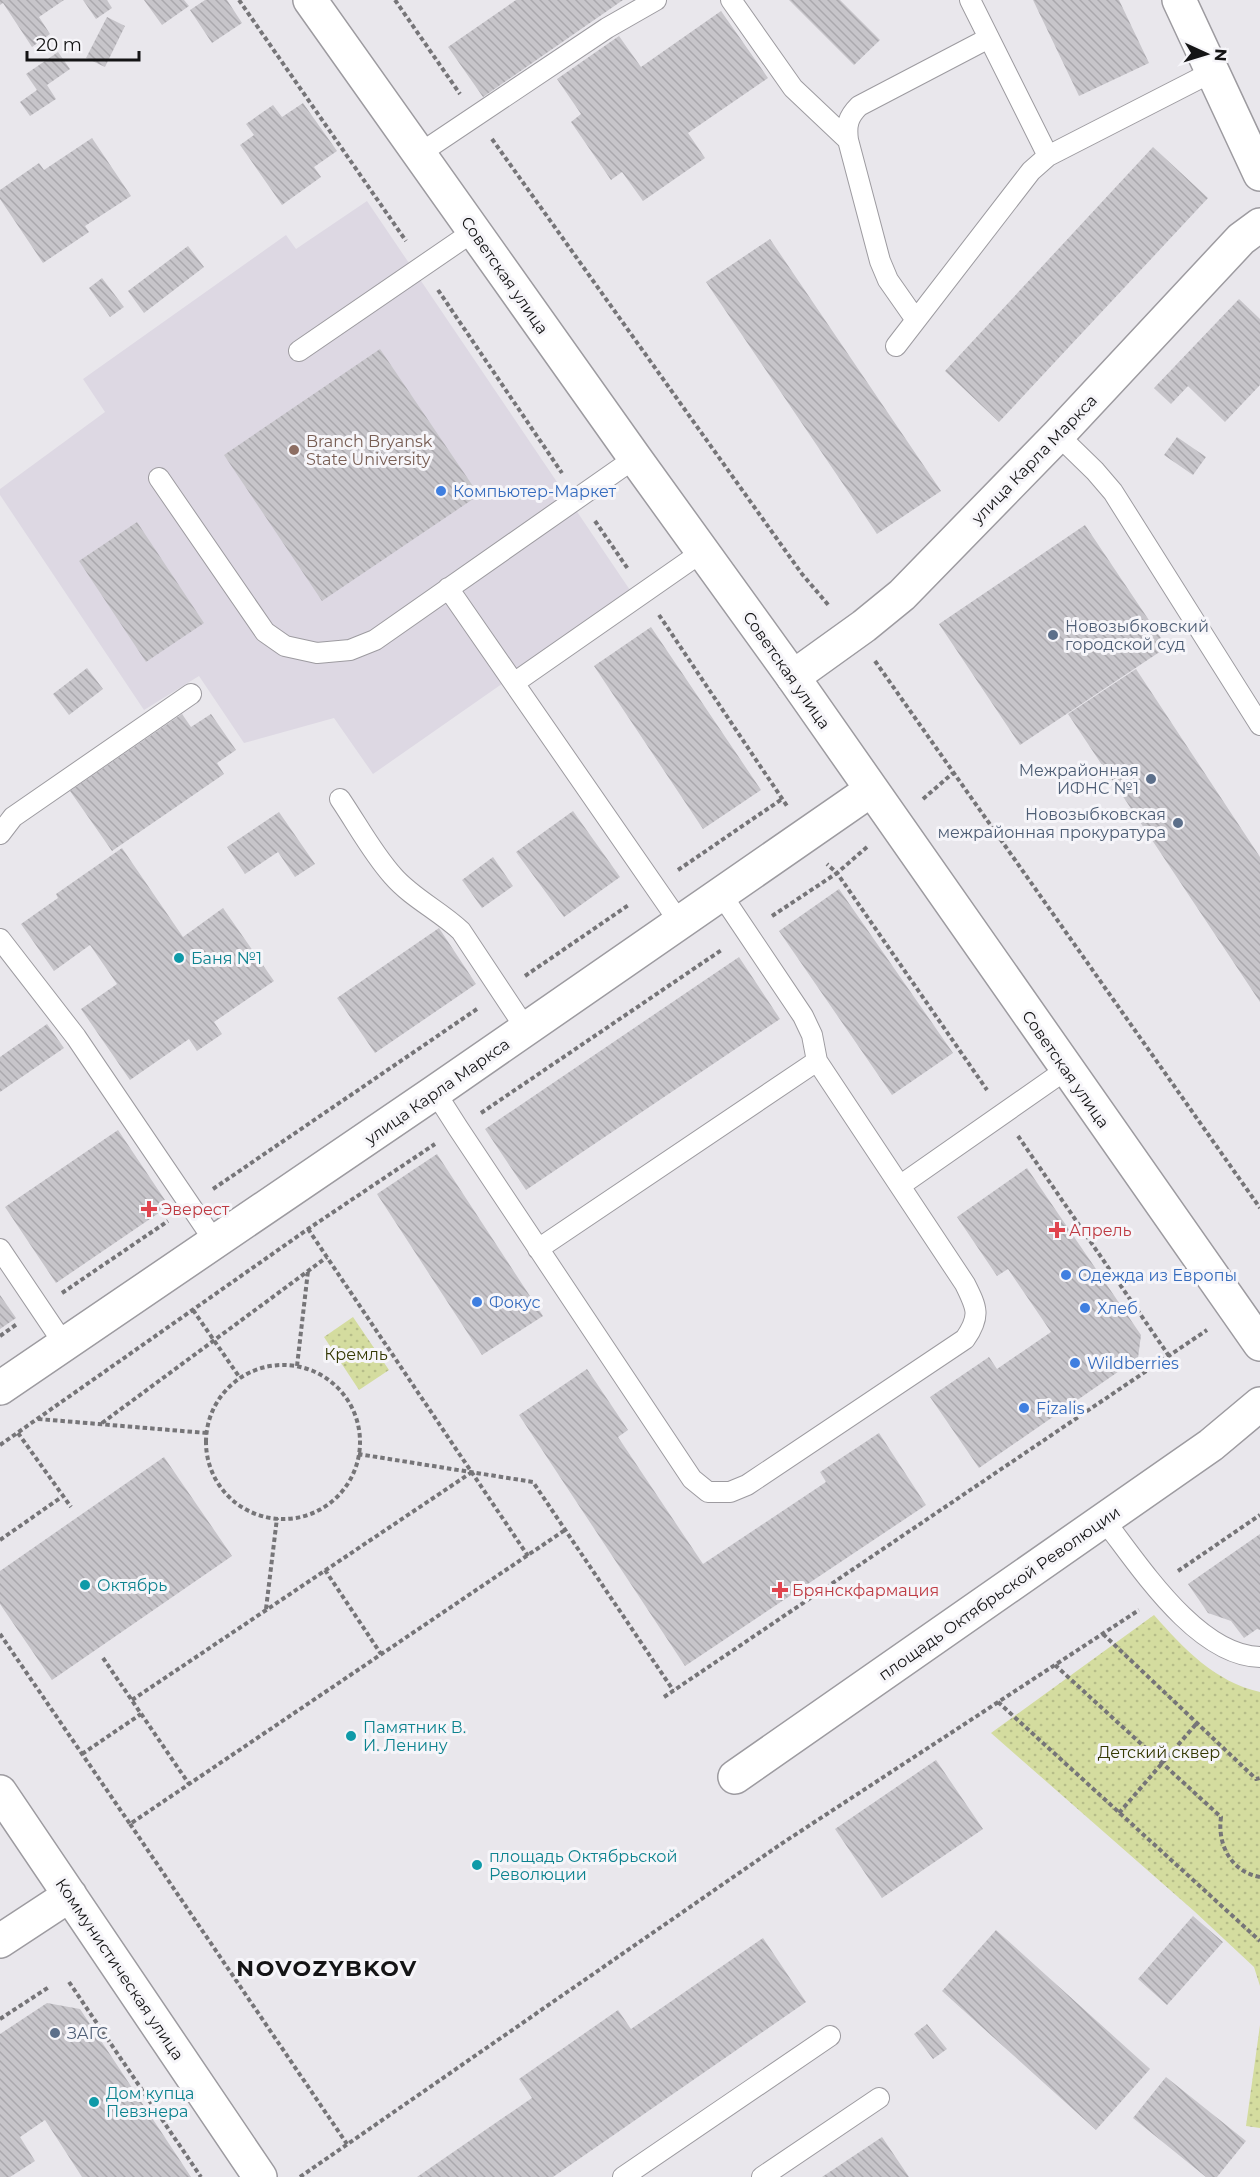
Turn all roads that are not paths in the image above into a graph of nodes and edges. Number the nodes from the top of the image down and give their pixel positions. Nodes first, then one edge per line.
1 (310, 0) edge
2 (656, 0) edge
3 (731, 0) edge
4 (970, 0) edge
5 (1179, 0) edge
6 (989, 38) junction
7 (1212, 72) junction
8 (848, 140) junction
9 (419, 154) junction
10 (1048, 156) junction
11 (1260, 174) edge
12 (1260, 225) edge
13 (474, 231) junction
14 (916, 320) junction
15 (896, 345) dead end
16 (299, 351) dead end
17 (1058, 435) junction
18 (635, 458) junction
19 (159, 477) dead end
20 (702, 552) junction
21 (448, 588) junction
22 (793, 677) junction
23 (514, 683) junction
24 (190, 694) dead end
25 (1260, 725) edge
26 (871, 790) junction
27 (340, 799) dead end
28 (0, 834) edge
29 (721, 894) junction
30 (680, 922) junction
31 (0, 939) edge
32 (526, 1029) junction
33 (817, 1061) junction
34 (1067, 1069) junction
35 (435, 1092) junction
36 (901, 1185) junction
37 (215, 1242) junction
38 (0, 1249) edge
39 (538, 1249) junction
40 (64, 1344) junction
41 (1260, 1344) edge
42 (0, 1388) edge
43 (1260, 1404) edge
44 (1104, 1520) junction
45 (1260, 1657) edge
46 (735, 1777) dead end
47 (0, 1792) edge
48 (70, 1895) junction
49 (0, 1941) edge
50 (830, 2036) dead end
51 (879, 2098) dead end
52 (260, 2177) edge
53 (623, 2177) edge
54 (762, 2177) edge

1 - 9 street, Советская улица
2 - 9 lane
3 - 8 lane
4 - 6 lane
5 - 7 street
6 - 8 lane
6 - 10 lane
7 - 10 lane
7 - 11 street
8 - 14 lane
9 - 13 street, Советская улица
10 - 14 lane
12 - 17 street, улица Карла Маркса
13 - 16 lane
13 - 18 street, Советская улица
14 - 15 lane
17 - 22 street, улица Карла Маркса
17 - 25 lane
18 - 20 street, Советская улица
18 - 21 lane
19 - 21 lane
20 - 22 street, Советская улица
20 - 23 lane
21 - 23 lane
22 - 26 street, Советская улица
23 - 30 lane
24 - 28 lane
26 - 29 street, улица Карла Маркса
26 - 34 street, Советская улица
27 - 32 lane
29 - 30 street, улица Карла Маркса
29 - 33 lane
30 - 32 street, улица Карла Маркса
31 - 37 lane
32 - 35 street, улица Карла Маркса
33 - 36 lane
33 - 39 lane
34 - 36 lane
34 - 41 street, Советская улица
35 - 37 street, улица Карла Маркса
35 - 39 lane
36 - 39 lane
37 - 40 street, улица Карла Маркса
38 - 40 lane
40 - 42 street, улица Карла Маркса
43 - 44 street, площадь Октябрьской Революции
44 - 45 lane
44 - 46 street, площадь Октябрьской Революции
47 - 48 street, Коммунистическая улица
48 - 49 street
48 - 52 street, Коммунистическая улица
50 - 53 lane
51 - 54 lane

